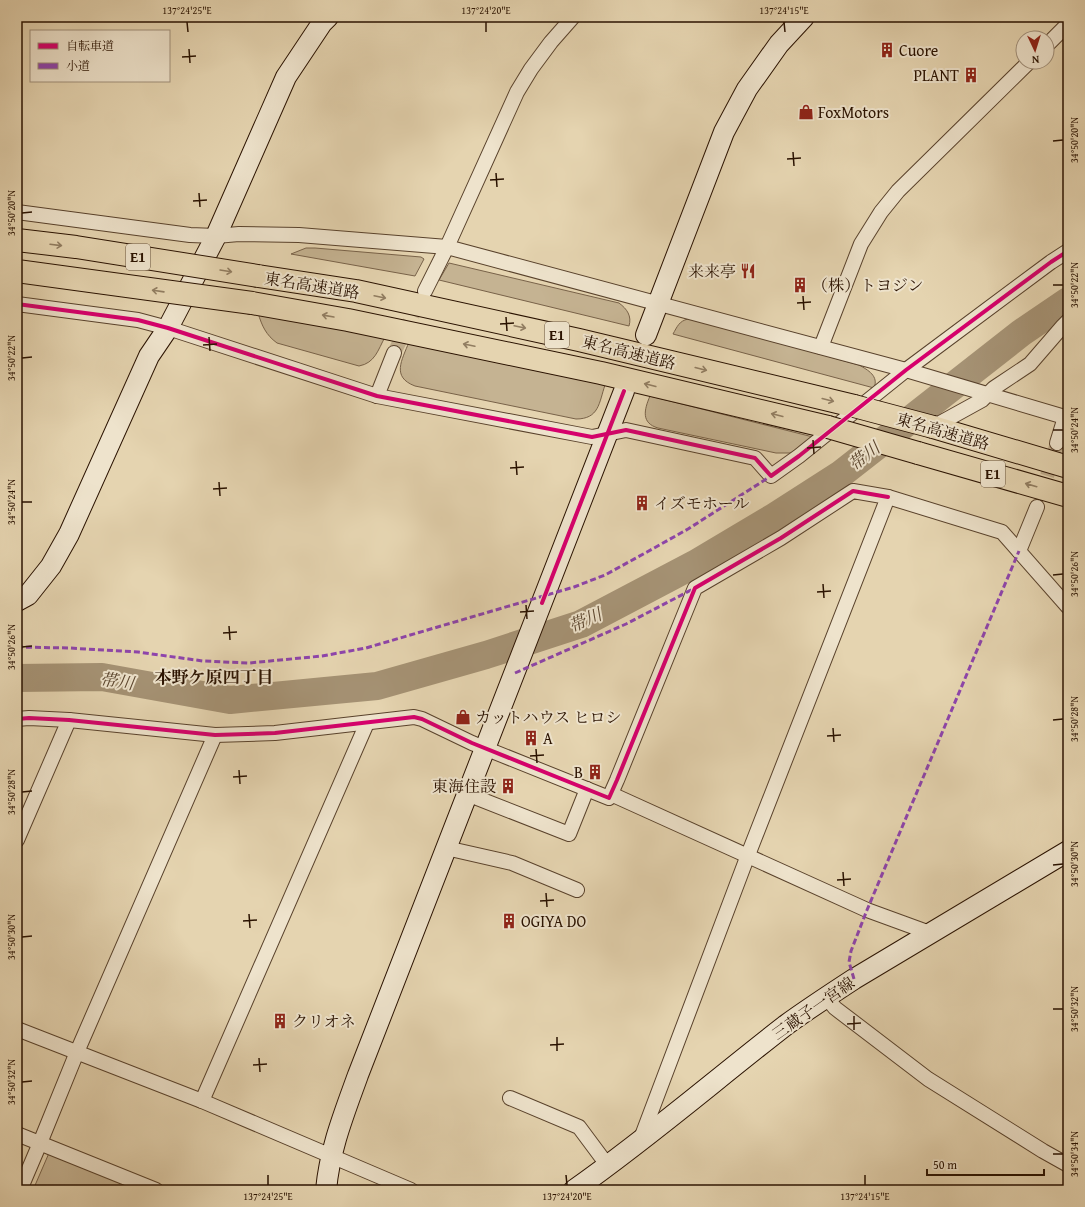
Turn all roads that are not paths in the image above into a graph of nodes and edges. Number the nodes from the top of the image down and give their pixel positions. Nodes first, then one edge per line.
1 (328, 17) edge
2 (573, 17) edge
3 (804, 17) edge
4 (1068, 24) edge
5 (1055, 37) edge
6 (1021, 70) edge
7 (17, 212) edge
8 (216, 236) junction
9 (17, 240) edge
10 (447, 247) junction
11 (1068, 251) edge
12 (17, 271) edge
13 (425, 291) tunnel mouth
14 (658, 303) junction
15 (17, 304) edge
16 (1068, 321) edge
17 (168, 328) junction
18 (646, 335) dead end
19 (821, 347) junction
20 (394, 353) tunnel mouth
21 (912, 372) junction
22 (624, 391) dead end
23 (985, 393) junction
24 (378, 396) junction
25 (1066, 417) edge
26 (933, 427) junction
27 (608, 434) junction
28 (1057, 443) tunnel mouth
29 (1068, 467) edge
30 (1068, 496) edge
31 (888, 497) junction
32 (1038, 508) tunnel mouth
33 (1019, 551) junction
34 (17, 601) edge
35 (1068, 607) edge
36 (17, 719) edge
37 (69, 720) junction
38 (367, 723) junction
39 (215, 735) junction
40 (485, 748) junction
41 (587, 789) junction
42 (467, 794) junction
43 (611, 794) junction
44 (17, 840) edge
45 (446, 848) junction
46 (1068, 852) edge
47 (748, 855) junction
48 (577, 890) dead end
49 (930, 933) junction
50 (826, 997) junction
51 (17, 1029) edge
52 (77, 1052) junction
53 (510, 1098) dead end
54 (202, 1101) junction
55 (17, 1134) edge
56 (640, 1141) junction
57 (40, 1143) junction
58 (331, 1156) junction
59 (1068, 1165) edge
60 (608, 1166) junction
61 (20, 1184) edge
62 (156, 1190) edge
63 (326, 1190) edge
64 (411, 1190) edge
65 (574, 1190) edge

1 - 8 street
2 - 10 street
3 - 14 street
4 - 5 street
6 - 19 street
7 - 8 street
8 - 10 street
8 - 17 street
9 -> 26 highway, 東名高速道路 / E1, bridge
10 - 13 street
10 - 14 street
11 - 21 street
30 -> 12 highway, 東名高速道路 / E1, bridge
14 - 18 street
14 - 19 street
15 - 17 street
16 - 23 street
17 - 24 street
17 - 34 street
19 - 21 street
20 - 24 street
21 - 23 street
21 - 27 street
22 - 27 street
23 - 25 street
23 - 26 street
24 - 27 street
25 - 28 street
26 - 29 highway, 東名高速道路 / E1
27 - 40 street
31 - 33 street
31 - 43 street
31 - 47 street
32 - 33 street
33 - 35 street
36 - 37 street
37 - 39 street
37 - 44 street
38 - 39 street
38 - 40 street
38 - 54 street
39 - 52 street
40 - 41 street
40 - 42 street
41 - 42 street
41 - 43 street
42 - 45 street
43 - 47 street
45 - 48 street
45 - 58 street
46 - 49 street, 三蔵子一宮線
47 - 49 street
47 - 56 street
49 - 50 street, 三蔵子一宮線
50 - 56 street, 三蔵子一宮線
50 - 59 street
51 - 52 street
52 - 54 street
52 - 57 street
53 - 60 street
54 - 58 street
55 - 57 street
56 - 60 street, 三蔵子一宮線
57 - 61 street
57 - 62 street
58 - 63 street
58 - 64 street
60 - 65 street, 三蔵子一宮線

